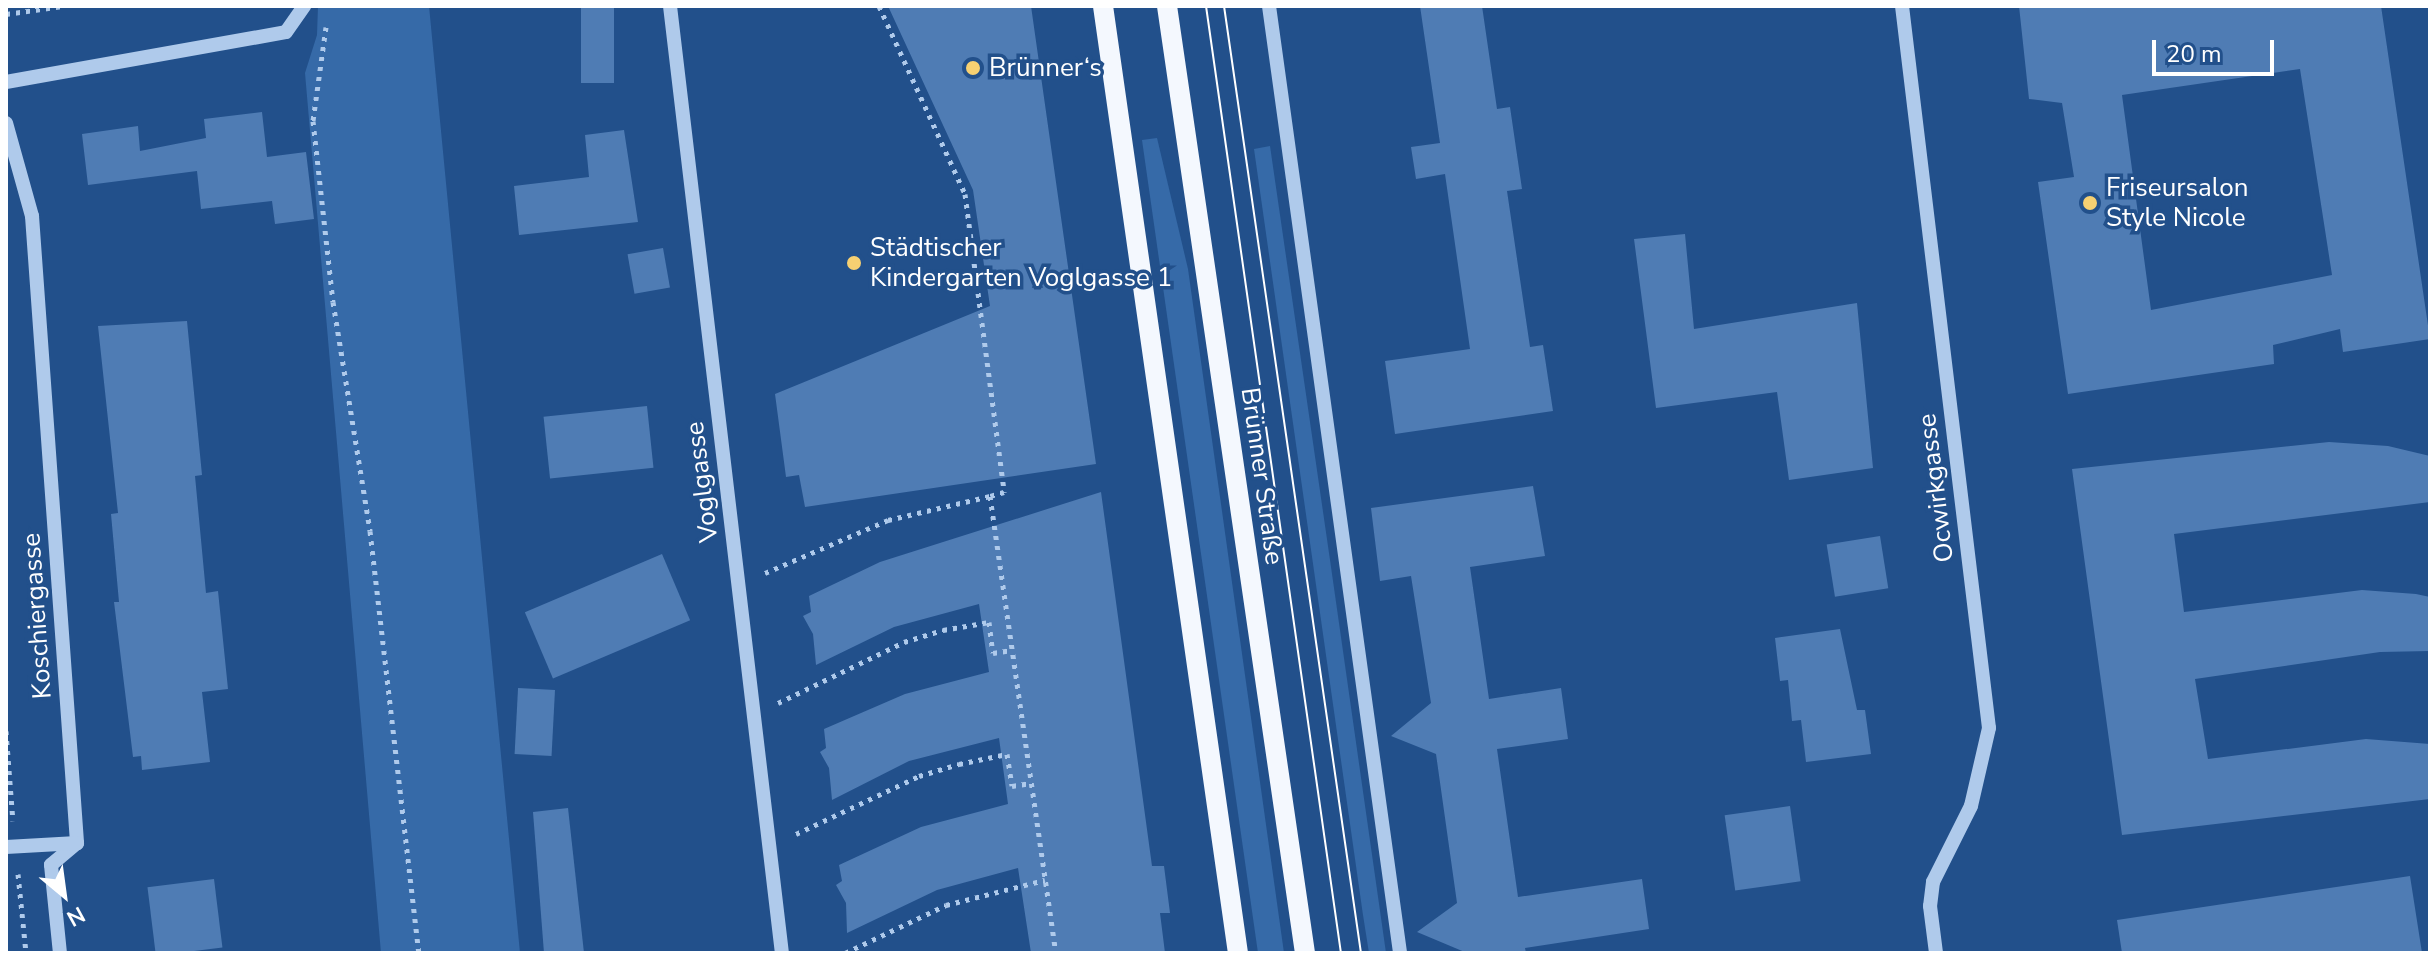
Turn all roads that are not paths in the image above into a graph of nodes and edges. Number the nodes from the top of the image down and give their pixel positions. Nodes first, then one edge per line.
1 (304, 6) edge
2 (670, 6) edge
3 (1103, 6) edge
4 (1167, 6) edge
5 (1269, 6) edge
6 (1902, 6) edge
7 (6, 82) edge
8 (6, 123) edge
9 (77, 843) junction
10 (11, 847) edge
11 (60, 953) edge
12 (782, 953) edge
13 (1238, 953) edge
14 (1305, 953) edge
15 (1400, 953) edge
16 (1936, 953) edge

1 - 7 street
2 - 12 street, Voglgasse
3 - 13 main road
4 - 14 main road, Brünner Straße
5 - 15 street
6 - 16 street, Ocwirkgasse
8 - 9 street, Koschiergasse
9 - 10 street
9 - 11 street

